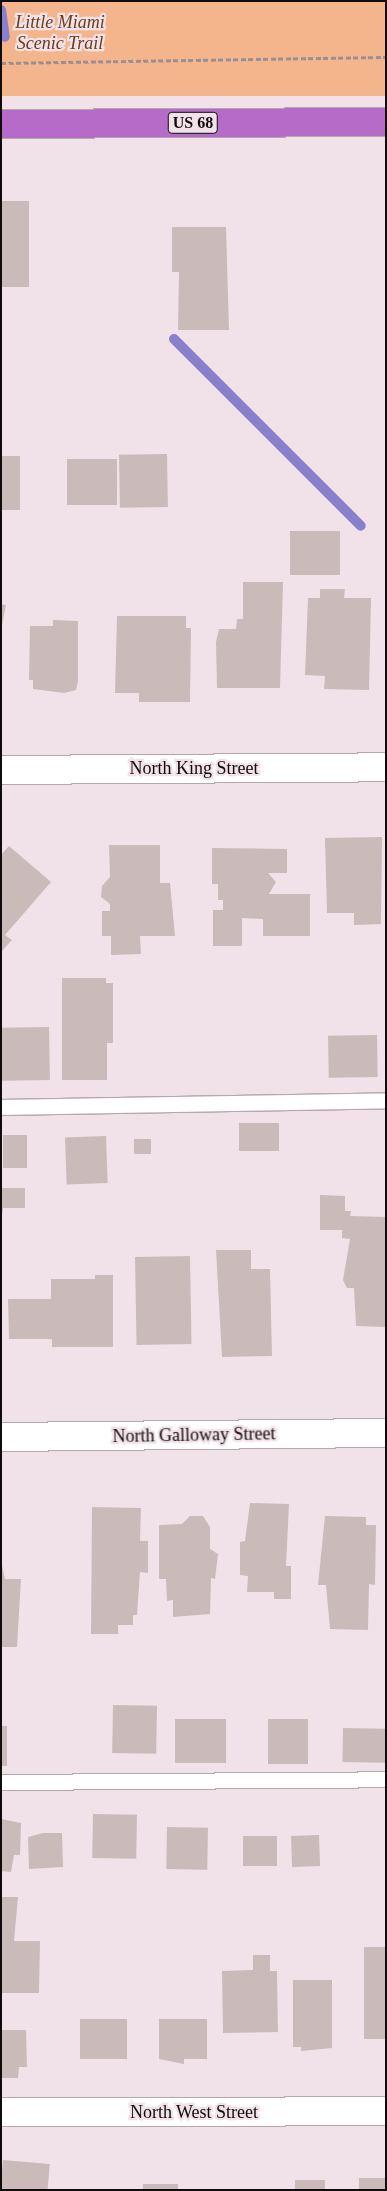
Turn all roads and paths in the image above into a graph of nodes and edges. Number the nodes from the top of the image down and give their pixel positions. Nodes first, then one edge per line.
1 (386, 57) edge
2 (1, 63) edge
3 (386, 122) edge
4 (1, 124) edge
5 (386, 767) edge
6 (1, 770) edge
7 (386, 1100) edge
8 (1, 1107) edge
9 (386, 1433) edge
10 (1, 1437) edge
11 (386, 1779) edge
12 (1, 1782) edge
13 (386, 2111) edge
14 (1, 2112) edge

1 - 2 path
3 - 4 highway, US 68
5 - 6 street, North King Street
7 - 8 lane
9 - 10 street, North Galloway Street
11 - 12 lane
13 - 14 street, North West Street

